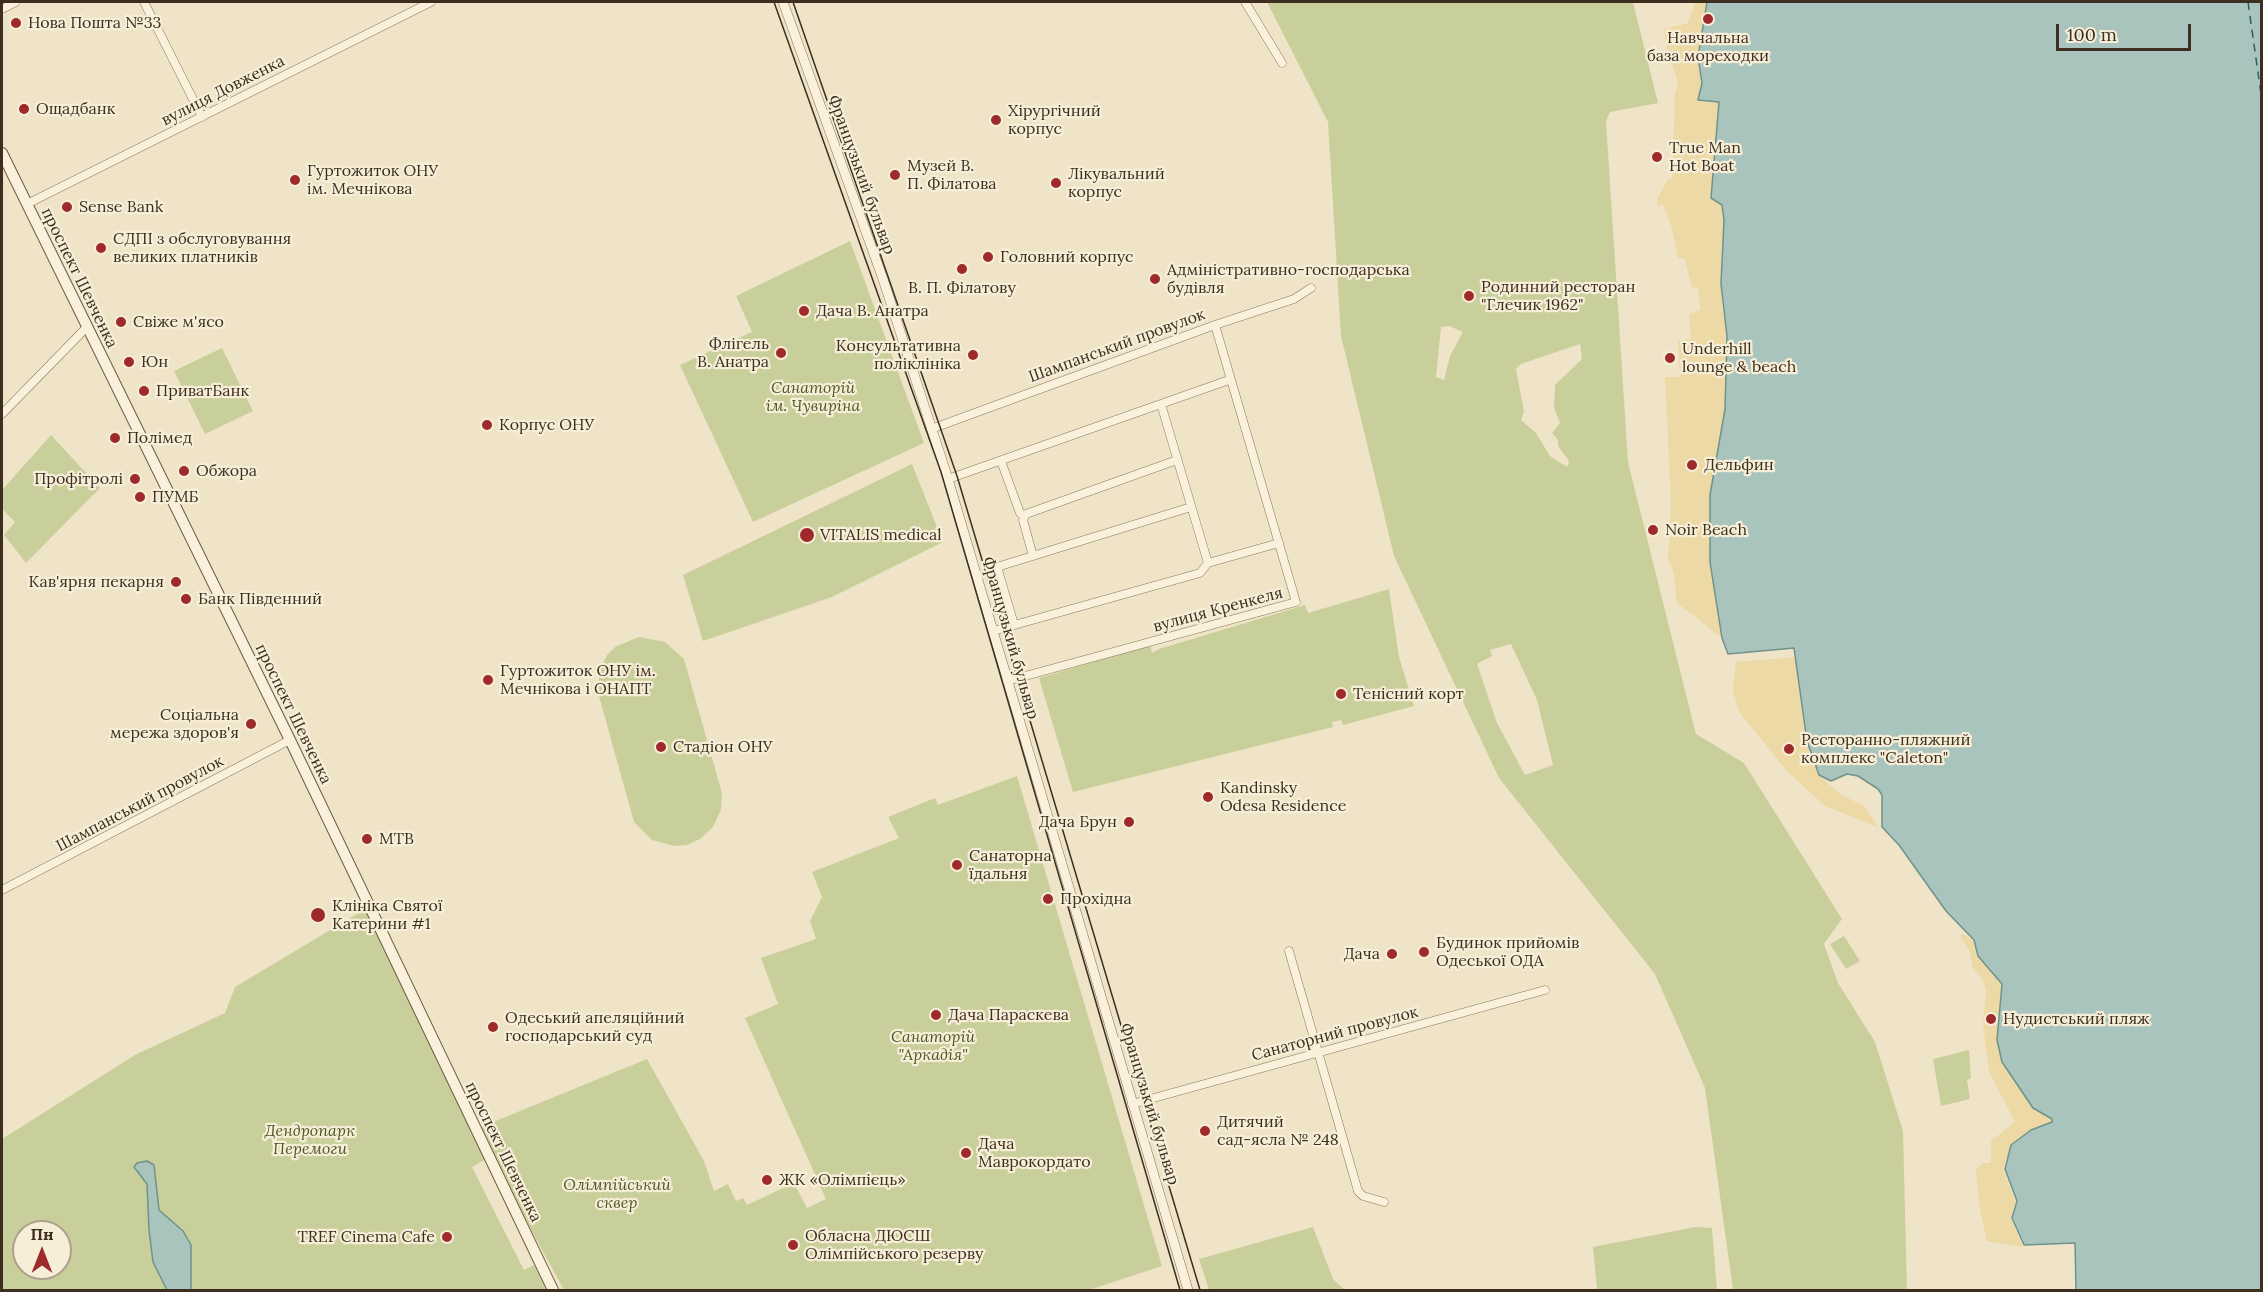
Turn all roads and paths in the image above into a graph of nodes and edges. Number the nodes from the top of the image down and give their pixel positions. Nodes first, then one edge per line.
1 (16, 2) edge
2 (144, 2) edge
3 (431, 2) edge
4 (783, 2) edge
5 (1245, 2) edge
6 (2, 9) edge
7 (1282, 63) dead end
8 (202, 117) junction
9 (2, 153) edge
10 (27, 204) junction
11 (1311, 288) dead end
12 (1215, 325) junction
13 (86, 328) junction
14 (1229, 381) junction
15 (1161, 404) junction
16 (2, 414) edge
17 (931, 429) junction
18 (1001, 460) junction
19 (1177, 460) junction
20 (948, 479) junction
21 (1191, 507) junction
22 (1024, 516) junction
23 (1279, 543) junction
24 (1033, 556) junction
25 (1208, 563) junction
26 (1009, 627) junction
27 (993, 631) junction
28 (1007, 681) junction
29 (290, 740) junction
30 (2, 890) edge
31 (1289, 951) dead end
32 (1545, 990) dead end
33 (1319, 1052) junction
34 (1132, 1104) junction
35 (1384, 1202) dead end
36 (553, 1290) edge
37 (1188, 1290) edge

1 - 6 street
2 - 8 street
3 - 8 street, вулиця Довженка
4 - 17 street, Французький бульвар
5 - 7 street
8 - 10 street, вулиця Довженка
9 - 10 main road, проспект Шевченка
10 - 13 main road, проспект Шевченка
11 - 12 street, Шампанський провулок
12 - 14 street, вулиця Кренкеля
12 - 17 street, Шампанський провулок
13 - 16 street
13 - 29 main road, проспект Шевченка
14 - 15 street
14 - 23 street, вулиця Кренкеля
15 - 18 street
15 - 19 street
17 - 20 street, Французький бульвар
18 - 20 street
18 - 22 street
19 - 21 street
19 - 22 street
20 - 27 street, Французький бульвар
21 - 24 street
21 - 25 street
22 - 24 street
23 - 25 street
23 - 28 street, вулиця Кренкеля
24 - 26 street
25 - 26 street
26 - 27 street
27 - 28 street, Французький бульвар
28 - 34 street, Французький бульвар
29 - 30 street, Шампанський провулок
29 - 36 main road, проспект Шевченка
31 - 33 street
32 - 33 street, Санаторний провулок
33 - 34 street, Санаторний провулок
33 - 35 street
34 - 37 street, Французький бульвар

